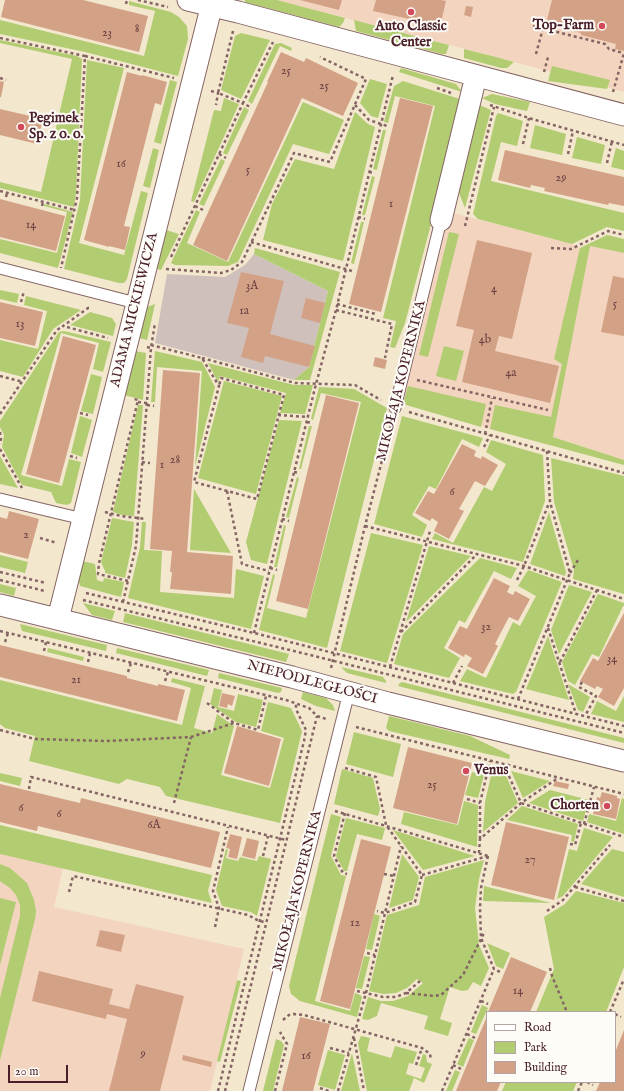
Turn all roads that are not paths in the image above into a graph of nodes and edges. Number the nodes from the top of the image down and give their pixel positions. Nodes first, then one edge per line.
1 (188, 0) edge
2 (211, 3) edge
3 (476, 76) junction
4 (624, 115) edge
5 (441, 220) joint
6 (0, 268) edge
7 (136, 303) junction
8 (395, 408) road end
9 (0, 499) edge
10 (83, 519) junction
11 (0, 605) edge
12 (58, 619) junction
13 (349, 692) junction
14 (624, 761) edge
15 (249, 1091) edge

1 - 2 street
2 - 3 street
2 - 7 street, ADAMA MICKIEWICZA
3 - 4 street
3 - 5 street, MIKOŁAJA KOPERNIKA
5 - 8 lane, MIKOŁAJA KOPERNIKA
6 - 7 lane
7 - 10 street, ADAMA MICKIEWICZA
9 - 10 lane
10 - 12 street, ADAMA MICKIEWICZA
11 - 12 street, NIEPODLEGŁOŚCI
12 - 13 street, NIEPODLEGŁOŚCI
13 - 14 street, NIEPODLEGŁOŚCI
13 - 15 lane, MIKOŁAJA KOPERNIKA

